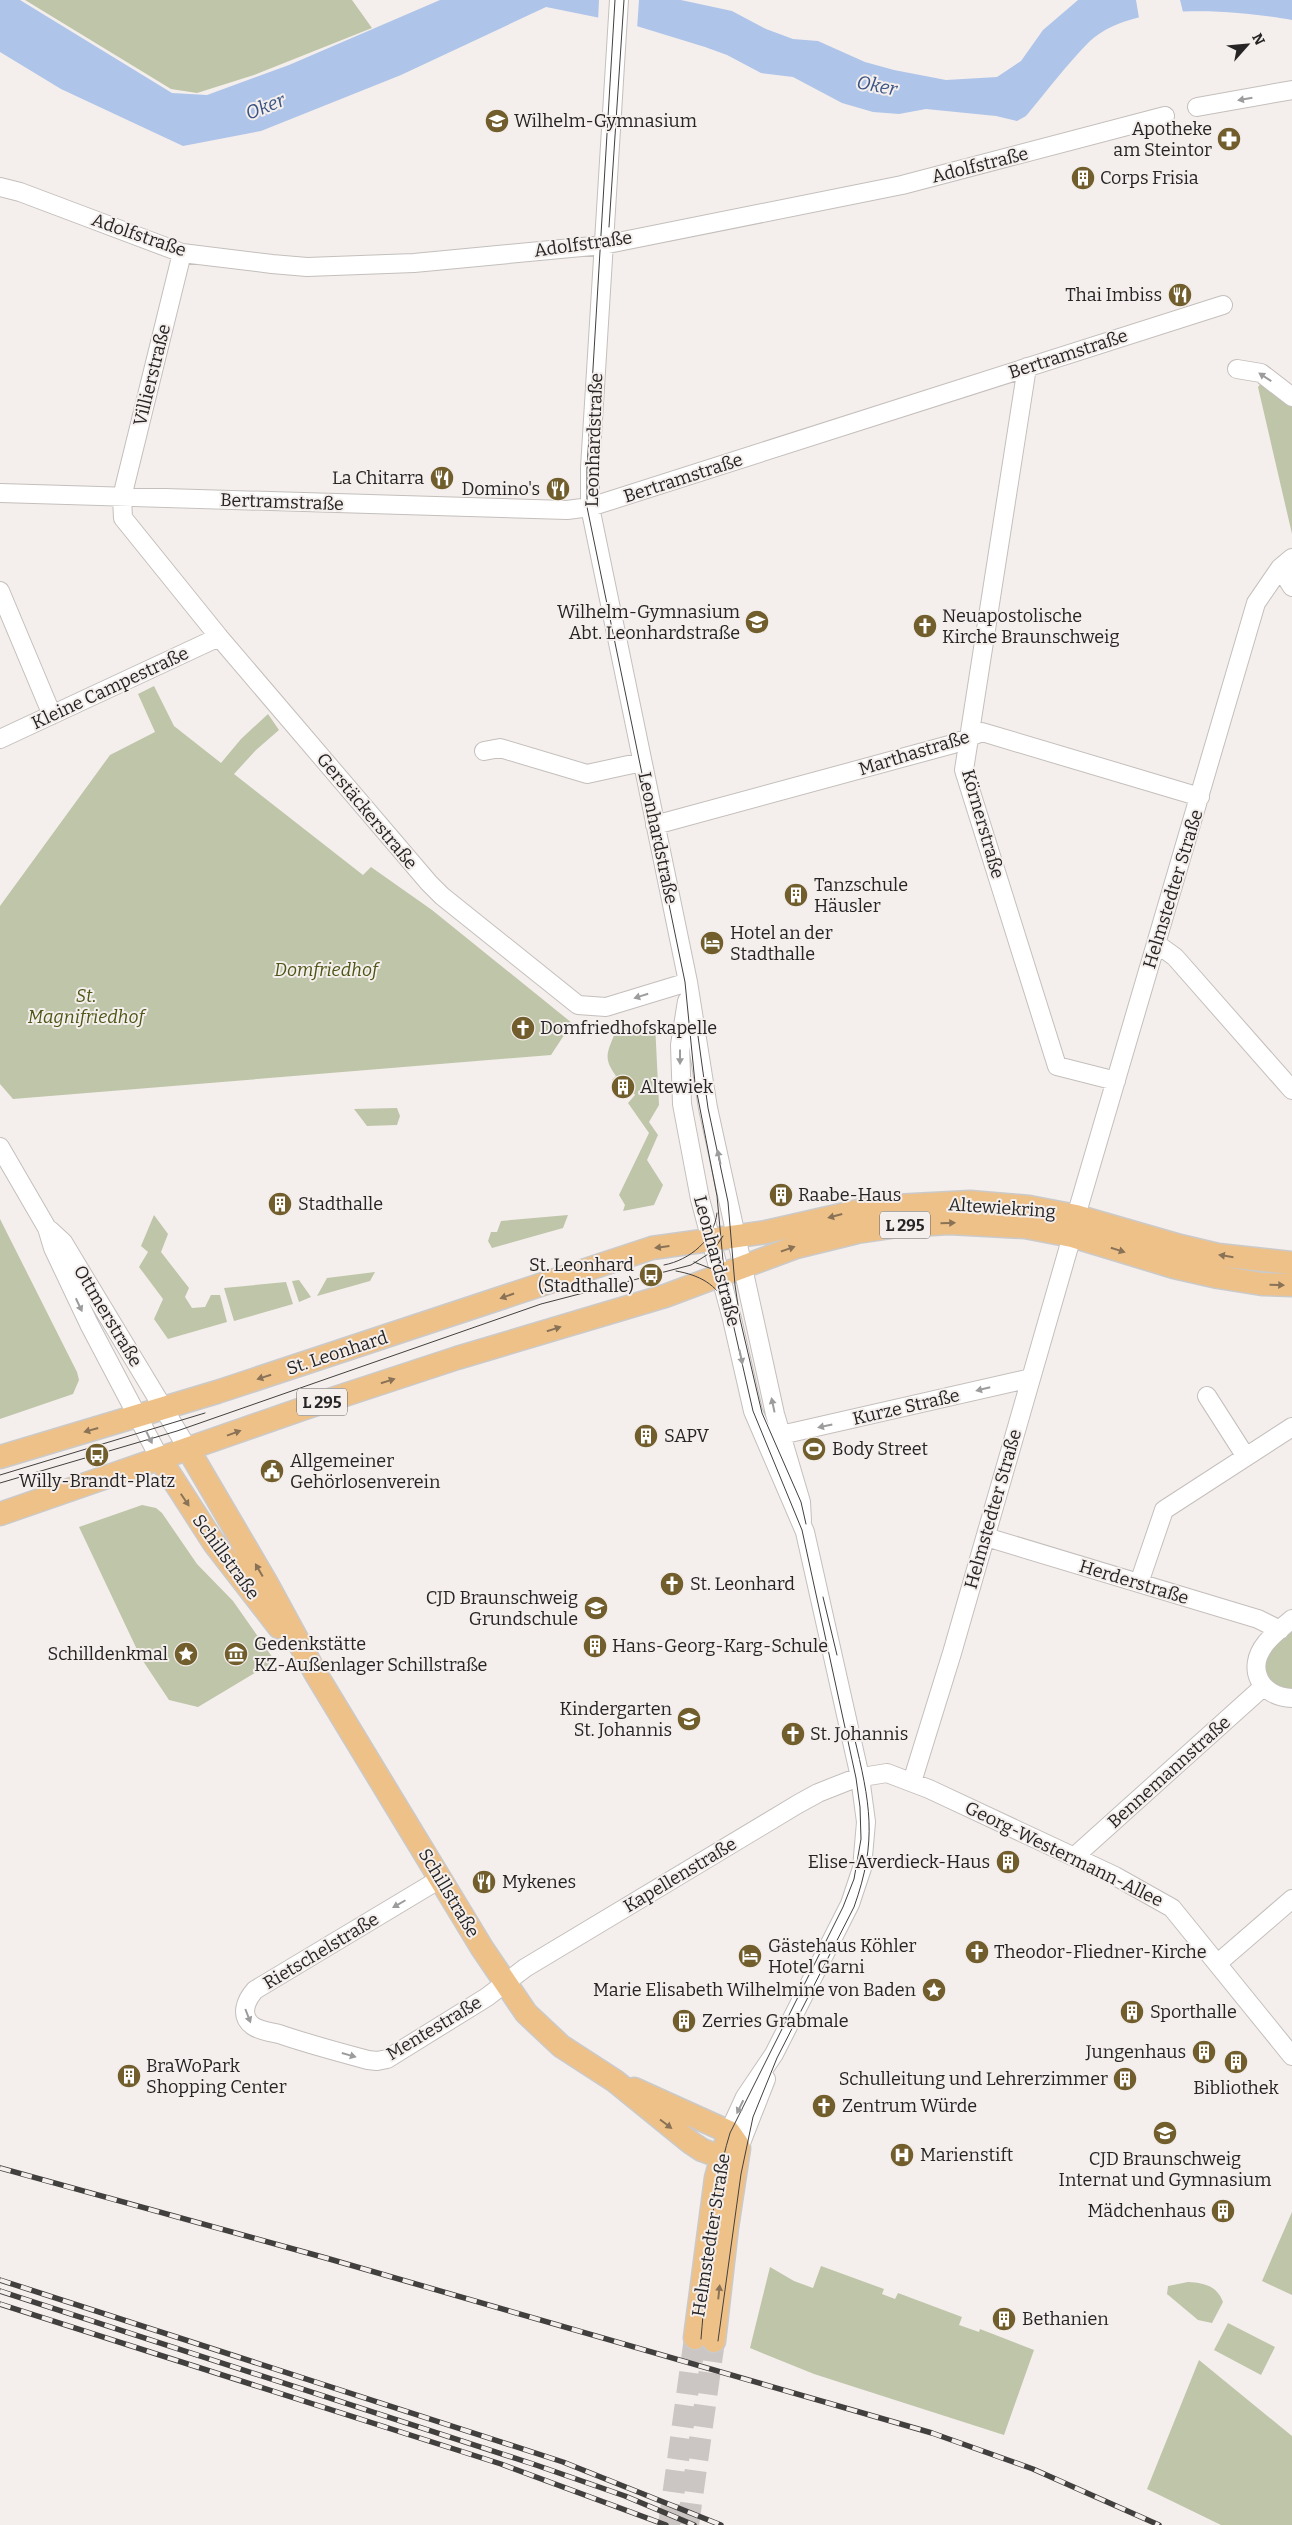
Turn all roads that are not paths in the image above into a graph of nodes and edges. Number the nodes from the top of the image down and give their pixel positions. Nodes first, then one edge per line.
1 (619, 0) edge
2 (1292, 90) edge
3 (1197, 107) dead end
4 (1165, 116) dead end
5 (0, 188) edge
6 (604, 244) junction
7 (182, 252) junction
8 (1223, 305) dead end
9 (1027, 367) junction
10 (1237, 369) dead end
11 (1292, 397) edge
12 (0, 493) edge
13 (122, 498) junction
14 (590, 508) junction
15 (1286, 563) edge
16 (1292, 587) edge
17 (0, 592) edge
18 (219, 637) junction
19 (52, 715) junction
20 (969, 738) junction
21 (0, 739) edge
22 (484, 751) dead end
23 (642, 762) junction
24 (1200, 797) junction
25 (655, 825) junction
26 (1157, 944) junction
27 (688, 986) junction
28 (1116, 1081) junction
29 (1292, 1090) edge
30 (0, 1147) edge
31 (1074, 1226) junction
32 (47, 1228) junction
33 (736, 1236) junction
34 (710, 1240) junction
35 (1292, 1263) edge
36 (742, 1267) junction
37 (719, 1276) junction
38 (1292, 1285) edge
39 (1031, 1378) junction
40 (1207, 1396) dead end
41 (164, 1408) junction
42 (138, 1415) junction
43 (1292, 1427) edge
44 (781, 1435) junction
45 (188, 1449) junction
46 (0, 1457) edge
47 (1246, 1457) junction
48 (160, 1458) junction
49 (0, 1514) edge
50 (802, 1521) junction
51 (986, 1537) junction
52 (1139, 1583) junction
53 (1286, 1624) edge
54 (316, 1674) junction
55 (1263, 1687) junction
56 (1292, 1698) edge
57 (860, 1777) junction
58 (912, 1782) junction
59 (866, 1822) joint
60 (1074, 1856) junction
61 (440, 1878) junction
62 (1292, 1899) edge
63 (1218, 1963) junction
64 (505, 1983) junction
65 (302, 2042) joint
66 (1292, 2056) edge
67 (730, 2146) junction
68 (704, 2339) tunnel mouth

1 - 6 street, Leonhardstraße
2 -> 3 street
4 - 6 street, Adolfstraße
5 - 7 street, Adolfstraße
6 - 7 street, Adolfstraße
6 - 14 street, Leonhardstraße
7 - 13 street, Villierstraße
8 - 9 street, Bertramstraße
9 - 14 street, Bertramstraße
9 - 20 street, Körnerstraße
11 -> 10 street
12 - 13 street, Bertramstraße
13 - 14 street, Bertramstraße
13 - 18 street, Gerstäckerstraße
14 - 23 street, Leonhardstraße
15 - 16 street
15 - 24 street, Helmstedter Straße
17 - 19 street
18 - 19 street, Kleine Campestraße
27 -> 18 street, Gerstäckerstraße
19 - 21 street, Kleine Campestraße
20 - 24 street, Marthastraße
20 - 25 street, Marthastraße
20 - 28 street, Körnerstraße
22 - 23 street
23 - 25 street, Leonhardstraße
24 - 26 street, Helmstedter Straße
25 - 27 street, Leonhardstraße
26 - 28 street, Helmstedter Straße
26 - 29 street
33 -> 27 street, Leonhardstraße
27 -> 34 street, Leonhardstraße
28 - 31 street, Helmstedter Straße
30 - 32 street, Ottmerstraße
31 -> 33 main road, Altewiekring / L 295
35 -> 31 main road, Altewiekring / L 295
36 -> 31 main road, Altewiekring / L 295
31 -> 38 main road, Altewiekring / L 295
31 - 39 street, Helmstedter Straße
32 - 41 street, Ottmerstraße
32 -> 42 street, Ottmerstraße
33 - 34 main road, Altewiekring / L 295
33 - 36 street, Leonhardstraße
34 - 37 street, Leonhardstraße
34 -> 41 main road, St. Leonhard / L 295
36 - 37 main road, Altewiekring / L 295
44 -> 36 street, Leonhardstraße
45 -> 37 main road, L 295
37 -> 50 street, Leonhardstraße
39 -> 44 street, Kurze Straße
39 - 51 street, Helmstedter Straße
40 - 47 street
41 - 42 main road, L 295
41 - 45 street, Ottmerstraße
42 -> 46 main road, L 295
42 -> 48 street, Ottmerstraße
43 - 47 street
44 - 50 street, Leonhardstraße
45 - 48 main road, L 295
54 -> 45 main road, Schillstraße
47 - 52 street
48 - 49 main road, L 295
48 -> 54 main road, Schillstraße
50 - 57 street, Leonhardstraße
51 - 52 street, Herderstraße
51 - 58 street, Helmstedter Straße
52 - 53 street, Herderstraße
53 - 55 street
54 - 61 main road, Schillstraße
55 - 56 street
55 - 60 street, Bennemannstraße
57 - 58 street, Georg-Westermann-Allee
57 - 59 street, Leonhardstraße
57 - 64 street, Kapellenstraße
58 - 60 street, Georg-Westermann-Allee
59 - 67 street, Helmstedter Straße
60 - 63 street, Georg-Westermann-Allee
61 - 64 main road, Schillstraße
61 -> 65 street, Rietschelstraße
62 - 63 street
63 - 66 street, Georg-Westermann-Allee
65 -> 64 street, Mentestraße
64 - 67 main road, Schillstraße
67 - 68 main road, Helmstedter Straße

